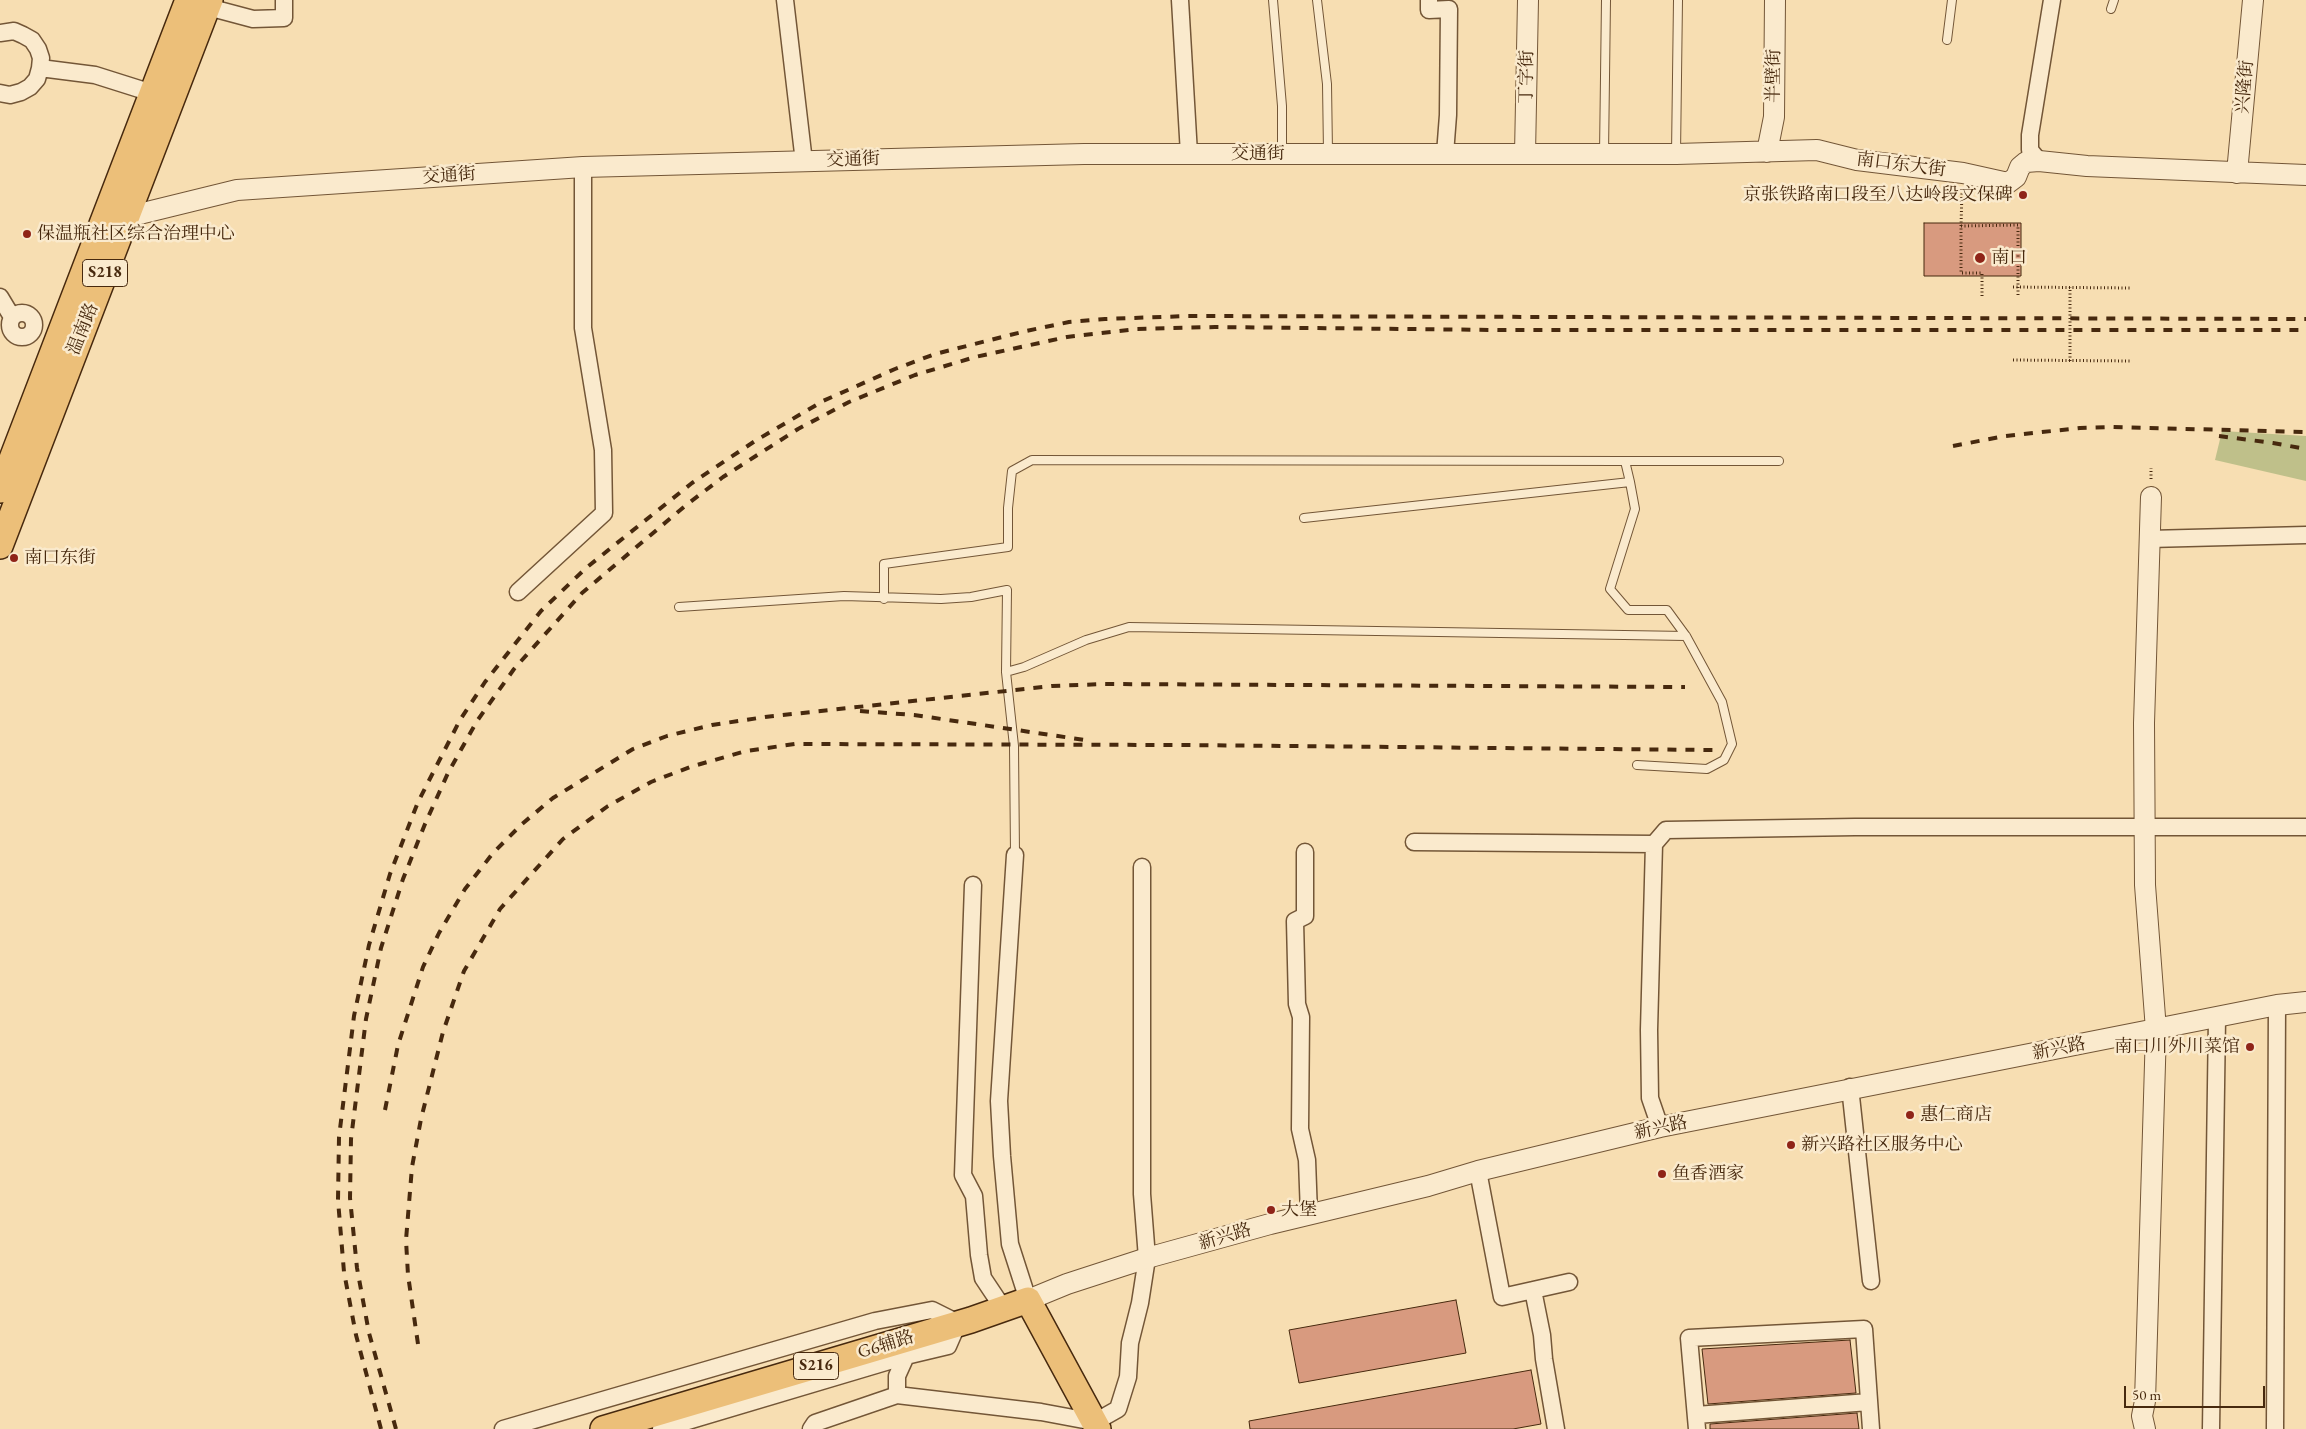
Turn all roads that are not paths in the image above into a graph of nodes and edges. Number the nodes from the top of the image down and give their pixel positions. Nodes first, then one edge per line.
1 (284, 0) edge
2 (785, 0) edge
3 (1180, 0) edge
4 (1273, 0) edge
5 (1317, 0) edge
6 (1429, 0) edge
7 (1528, 0) edge
8 (1606, 0) edge
9 (1678, 0) edge
10 (1775, 0) edge
11 (1952, 0) edge
12 (2052, 0) edge
13 (2114, 0) edge
14 (2253, 0) edge
15 (202, 2) edge
16 (2112, 8) dead end
17 (0, 33) edge
18 (1947, 40) dead end
19 (40, 68) junction
20 (0, 93) edge
21 (152, 93) junction
22 (1767, 152) junction
23 (1189, 154) junction
24 (1282, 154) junction
25 (1328, 154) junction
26 (1445, 154) junction
27 (1525, 154) junction
28 (1604, 154) junction
29 (1676, 154) junction
30 (2039, 161) junction
31 (804, 162) junction
32 (583, 166) junction
33 (2237, 173) junction
34 (2306, 175) edge
35 (118, 214) junction
36 (0, 297) edge
37 (7, 325) edge
38 (57, 342) junction
39 (1625, 461) junction
40 (1778, 461) dead end
41 (1630, 482) junction
42 (0, 489) edge
43 (2151, 497) dead end
44 (1304, 518) dead end
45 (2306, 535) edge
46 (2149, 539) junction
47 (0, 546) edge
48 (518, 592) dead end
49 (884, 599) junction
50 (679, 607) dead end
51 (1686, 636) junction
52 (1006, 672) junction
53 (1637, 765) dead end
54 (2145, 827) junction
55 (2306, 827) edge
56 (1414, 842) dead end
57 (1654, 844) junction
58 (1305, 852) dead end
59 (1015, 855) joint
60 (1142, 867) dead end
61 (973, 885) dead end
62 (2306, 1002) edge
63 (2277, 1006) junction
64 (2217, 1018) junction
65 (2156, 1030) junction
66 (1850, 1087) dead end
67 (1660, 1127) junction
68 (1478, 1171) junction
69 (1310, 1214) junction
70 (1147, 1258) junction
71 (1871, 1281) dead end
72 (1569, 1282) dead end
73 (1533, 1290) junction
74 (1028, 1300) junction
75 (1003, 1308) junction
76 (958, 1324) junction
77 (906, 1356) junction
78 (897, 1395) junction
79 (1869, 1402) junction
80 (1696, 1422) edge
81 (1096, 1426) edge
82 (503, 1429) edge
83 (603, 1429) edge
84 (661, 1429) edge
85 (811, 1429) edge
86 (1556, 1429) edge
87 (1871, 1429) edge
88 (2145, 1429) edge
89 (2211, 1429) edge
90 (2275, 1429) edge

1 - 15 street
2 - 31 street
3 - 23 street
4 - 24 lane
5 - 25 lane
6 - 26 street
7 - 27 street, 丁字街
8 - 28 lane
9 - 29 lane
10 - 22 street, 半壁街
11 - 18 lane
12 - 30 street
13 - 16 lane
14 - 33 street, 兴隆街
15 - 21 main road, 温南路 / S218
15 - 35 main road, 温南路 / S218
17 - 19 street
19 - 20 street
19 - 21 street
21 - 35 main road, 温南路 / S218
22 - 29 street, 南口东大街
22 - 30 street, 南口东大街
23 - 24 street, 交通街
23 - 31 street, 交通街
24 - 25 street, 交通街
25 - 26 street, 交通街
26 - 27 street, 交通街
27 - 28 street, 交通街
28 - 29 street, 南口东大街
30 - 33 street
31 - 32 street, 交通街
32 - 35 street, 交通街
32 - 48 street
33 - 34 street
35 - 38 main road, 温南路 / S218
35 - 47 main road, 温南路 / S218
36 - 37 street
37 - 38 street
38 - 42 main road, 温南路 / S218
39 - 40 lane
39 - 41 lane
39 - 49 lane
41 - 44 lane
41 - 51 lane
43 - 46 street
45 - 46 street
46 - 54 street
49 - 50 lane
49 - 52 lane
51 - 52 lane
51 - 53 lane
52 - 59 lane
54 - 55 street
54 - 57 street
54 - 65 street
56 - 57 street
57 - 67 street
58 - 69 street
59 - 74 street
60 - 70 street
61 - 75 street
62 - 63 street, 新兴路
63 - 64 street, 新兴路
63 - 90 street
64 - 65 street, 新兴路
64 - 89 street
65 - 67 street, 新兴路
65 - 88 street
66 - 71 street
67 - 68 street, 新兴路
68 - 69 street, 新兴路
68 - 73 street
69 - 70 street, 新兴路
70 - 74 street, 新兴路
70 - 81 street
72 - 73 street
73 - 86 street
74 - 75 main road, G6辅路 / S216
74 - 81 main road
75 - 76 main road, G6辅路 / S216
76 - 77 street
76 - 82 street
76 - 83 main road, G6辅路 / S216
77 - 78 street
77 - 84 street
78 - 81 street
78 - 85 street
79 - 80 street
79 - 80 street
79 - 87 street

